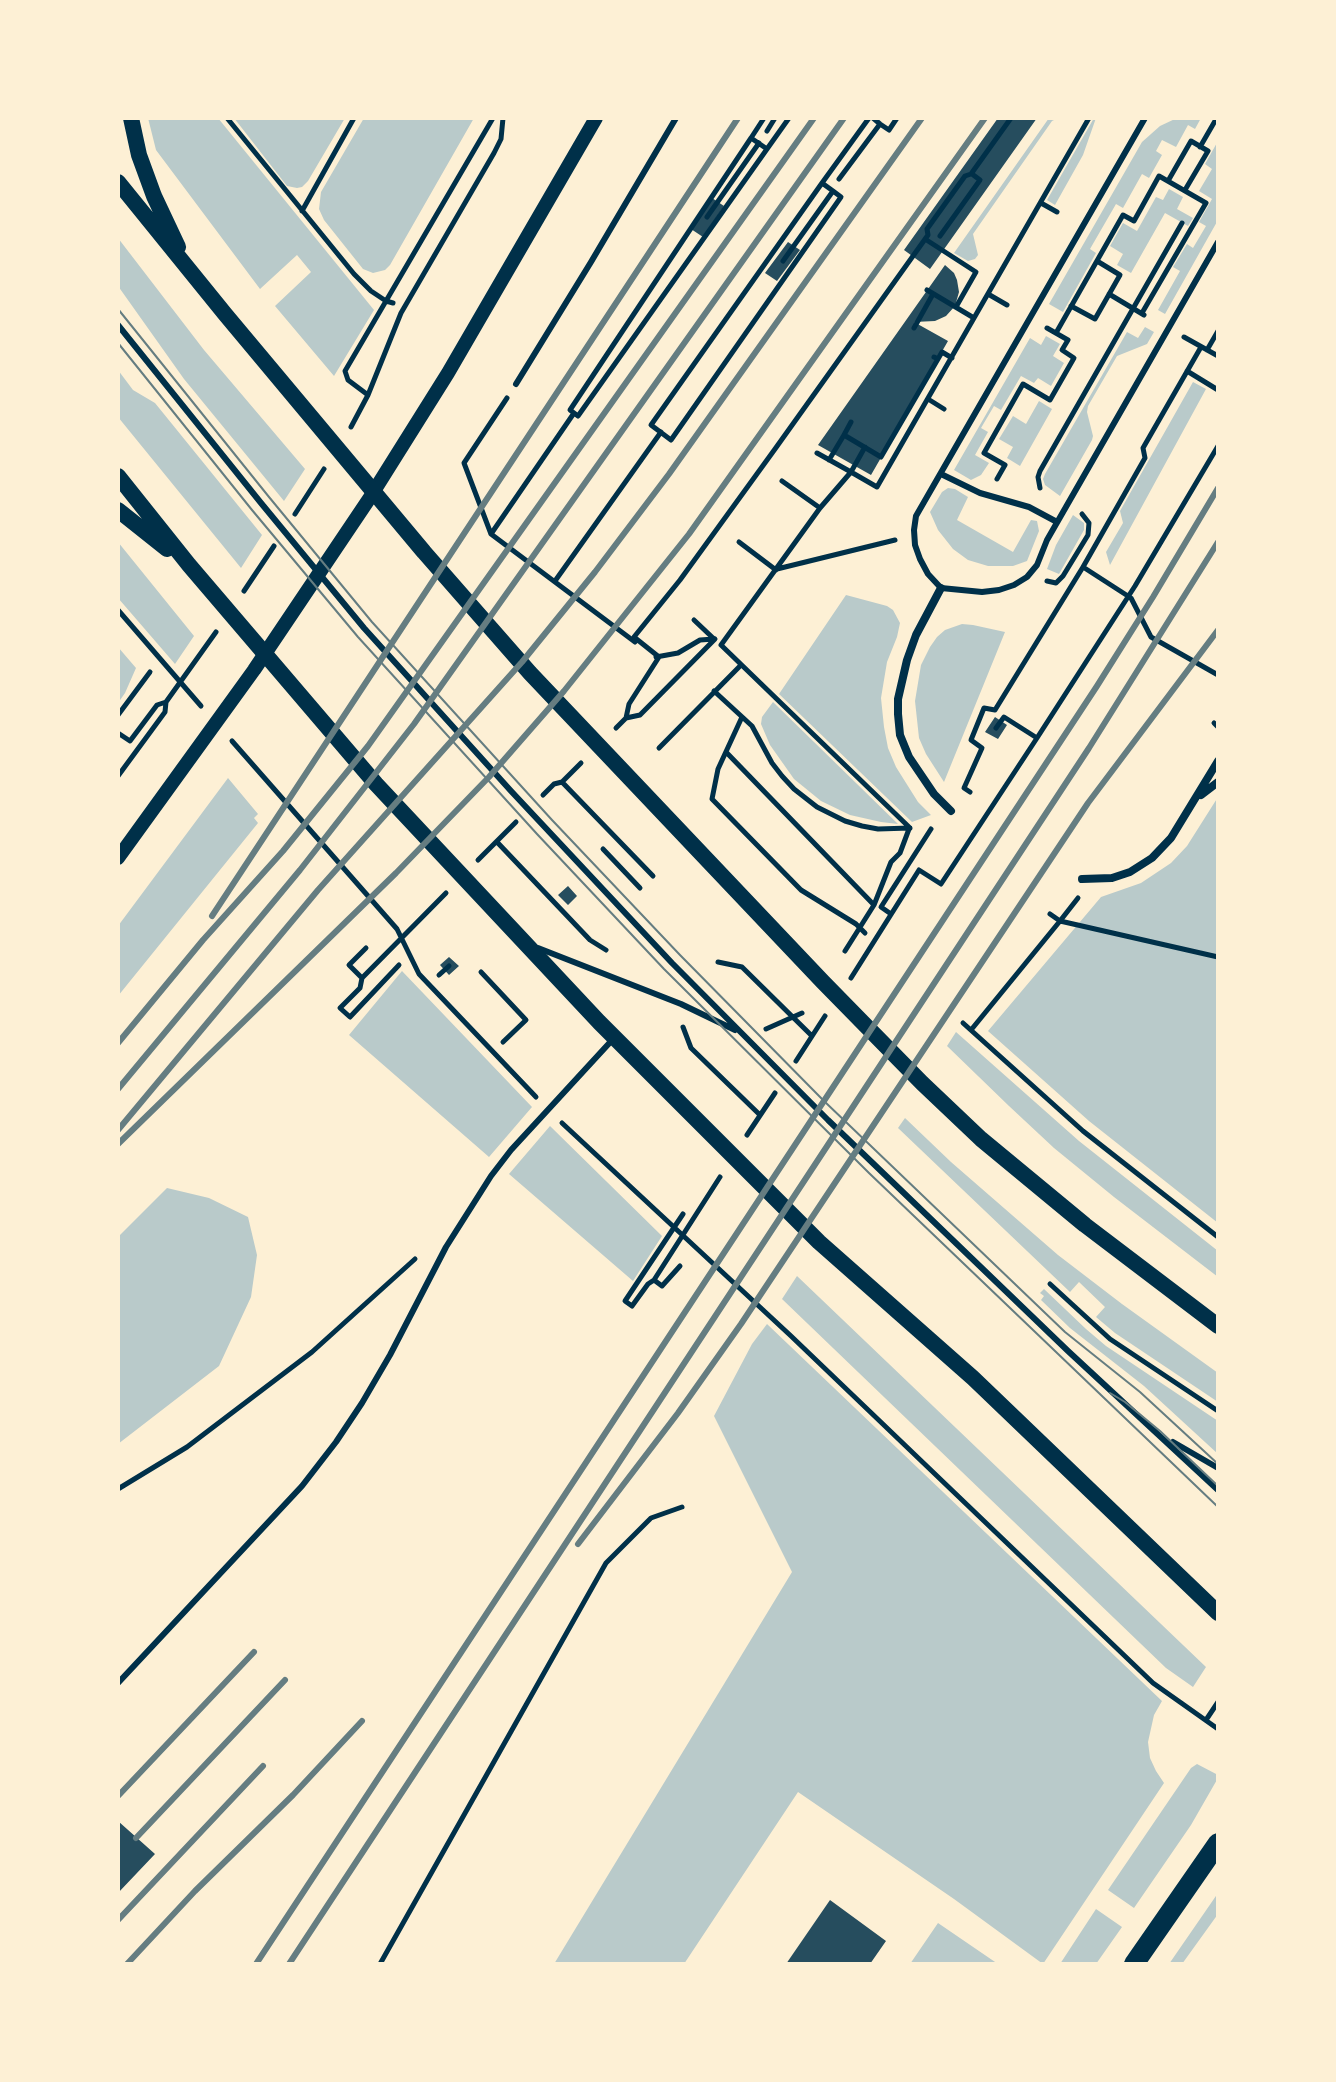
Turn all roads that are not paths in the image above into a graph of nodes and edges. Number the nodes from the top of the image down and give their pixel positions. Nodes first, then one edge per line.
1 (131, 118) edge
2 (596, 118) edge
3 (676, 118) edge
4 (1142, 120) edge
5 (118, 182) edge
6 (1218, 242) edge
7 (189, 270) junction
8 (118, 325) edge
9 (516, 384) road end
10 (941, 474) junction
11 (118, 476) edge
12 (118, 510) edge
13 (1057, 522) junction
14 (189, 565) junction
15 (941, 588) junction
16 (1218, 761) edge
17 (1218, 782) edge
18 (1197, 798) junction
19 (951, 811) dead end
20 (118, 858) edge
21 (1082, 879) dead end
22 (524, 943) junction
23 (740, 1032) junction
24 (614, 1038) junction
25 (1218, 1326) edge
26 (1158, 1433) junction
27 (1218, 1468) edge
28 (1218, 1490) edge
29 (1218, 1613) edge
30 (118, 1683) edge
31 (1218, 1843) edge
32 (1134, 1964) edge

1 - 7 main road
2 - 20 street
3 - 9 lane
4 - 10 lane
5 - 7 main road
6 - 13 lane
7 - 25 main road
8 - 23 lane
10 - 13 lane
10 - 15 lane
11 - 14 main road
12 - 14 main road
13 - 15 lane
14 - 22 main road
15 - 19 street
16 - 18 street
17 - 18 street
18 - 21 street
22 - 23 lane
22 - 24 main road
23 - 26 lane
24 - 29 main road
24 - 30 lane
26 - 27 lane
26 - 28 lane
31 - 32 main road

